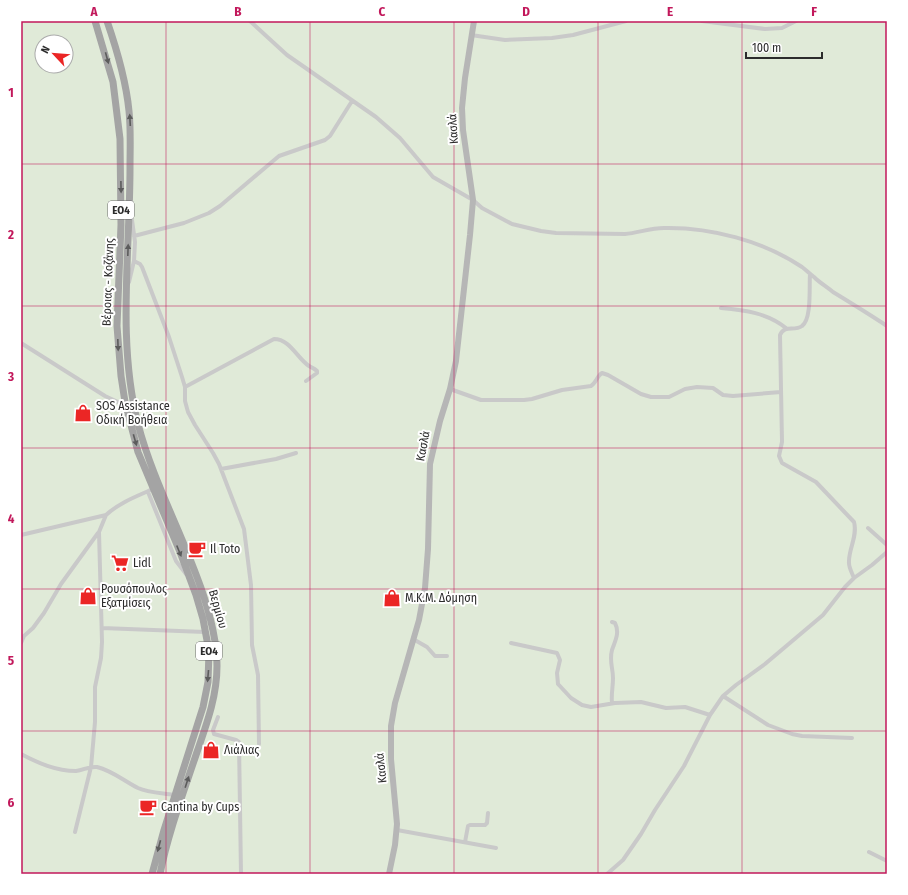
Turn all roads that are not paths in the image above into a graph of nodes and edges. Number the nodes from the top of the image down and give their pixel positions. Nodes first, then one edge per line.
1 (95, 21) edge
2 (107, 21) edge
3 (250, 21) edge
4 (474, 21) edge
5 (626, 21) edge
6 (702, 21) edge
7 (796, 21) edge
8 (472, 35) junction
9 (352, 101) junction
10 (130, 200) junction
11 (473, 200) junction
12 (134, 236) junction
13 (134, 261) junction
14 (810, 274) junction
15 (127, 300) junction
16 (721, 308) dead end
17 (887, 326) edge
18 (786, 328) junction
19 (21, 344) edge
20 (306, 381) dead end
21 (185, 387) junction
22 (450, 389) junction
23 (781, 392) junction
24 (133, 401) joint
25 (125, 402) junction
26 (296, 453) dead end
27 (221, 469) junction
28 (154, 489) junction
29 (106, 515) junction
30 (868, 528) dead end
31 (99, 532) junction
32 (21, 535) edge
33 (887, 545) edge
34 (887, 552) edge
35 (854, 578) junction
36 (612, 622) dead end
37 (102, 628) junction
38 (206, 632) junction
39 (413, 639) junction
40 (21, 643) edge
41 (512, 643) dead end
42 (447, 656) dead end
43 (723, 696) junction
44 (612, 703) junction
45 (710, 716) junction
46 (218, 717) dead end
47 (852, 738) dead end
48 (259, 744) dead end
49 (21, 754) edge
50 (92, 766) junction
51 (174, 795) junction
52 (488, 813) dead end
53 (397, 830) junction
54 (75, 832) dead end
55 (465, 842) junction
56 (496, 848) dead end
57 (869, 852) dead end
58 (887, 861) edge
59 (152, 874) edge
60 (160, 874) edge
61 (241, 874) edge
62 (389, 874) edge
63 (607, 874) edge

1 -> 25 main road, Βέροιας - Κοζάνης / ΕΟ4
10 -> 2 main road, Βέροιας - Κοζάνης / ΕΟ4
3 - 9 street
4 - 8 street, Κασλά
5 - 8 street
6 - 7 street
8 - 11 street, Κασλά
9 - 11 street
9 - 12 street
10 - 12 street
15 -> 10 main road, Βέροιας - Κοζάνης / ΕΟ4
11 - 14 street
11 - 22 street, Κασλά
12 - 13 street
13 - 15 street
13 - 21 street
14 - 17 street
14 - 18 street
15 - 24 main road, Βέροιας - Κοζάνης / ΕΟ4
16 - 18 street
18 - 23 street
19 - 25 street
20 - 21 street
21 - 27 street
22 - 23 street
22 - 39 street, Κασλά
23 - 35 street
24 - 28 main road, Βερμίου / ΕΟ4
25 -> 28 main road, Βερμίου / ΕΟ4
26 - 27 street
27 - 48 street
28 - 29 street
28 -> 38 main road, Βερμίου / ΕΟ4
60 -> 28 main road, Βερμίου / ΕΟ4
29 - 31 street
29 - 32 street
30 - 33 street
31 - 37 street
31 - 40 street
34 - 35 street
35 - 43 street
36 - 44 street
37 - 38 street
37 - 50 street
38 -> 51 main road, Βερμίου / ΕΟ4
39 - 42 street
39 - 53 street, Κασλά
41 - 44 street
43 - 45 street
43 - 47 street
44 - 45 street
45 - 63 street
46 - 61 street
49 - 50 street
50 - 51 street
50 - 54 street
51 -> 59 main road, Βερμίου / ΕΟ4
52 - 55 street
53 - 55 street
53 - 62 street, Κασλά
55 - 56 street
57 - 58 street

